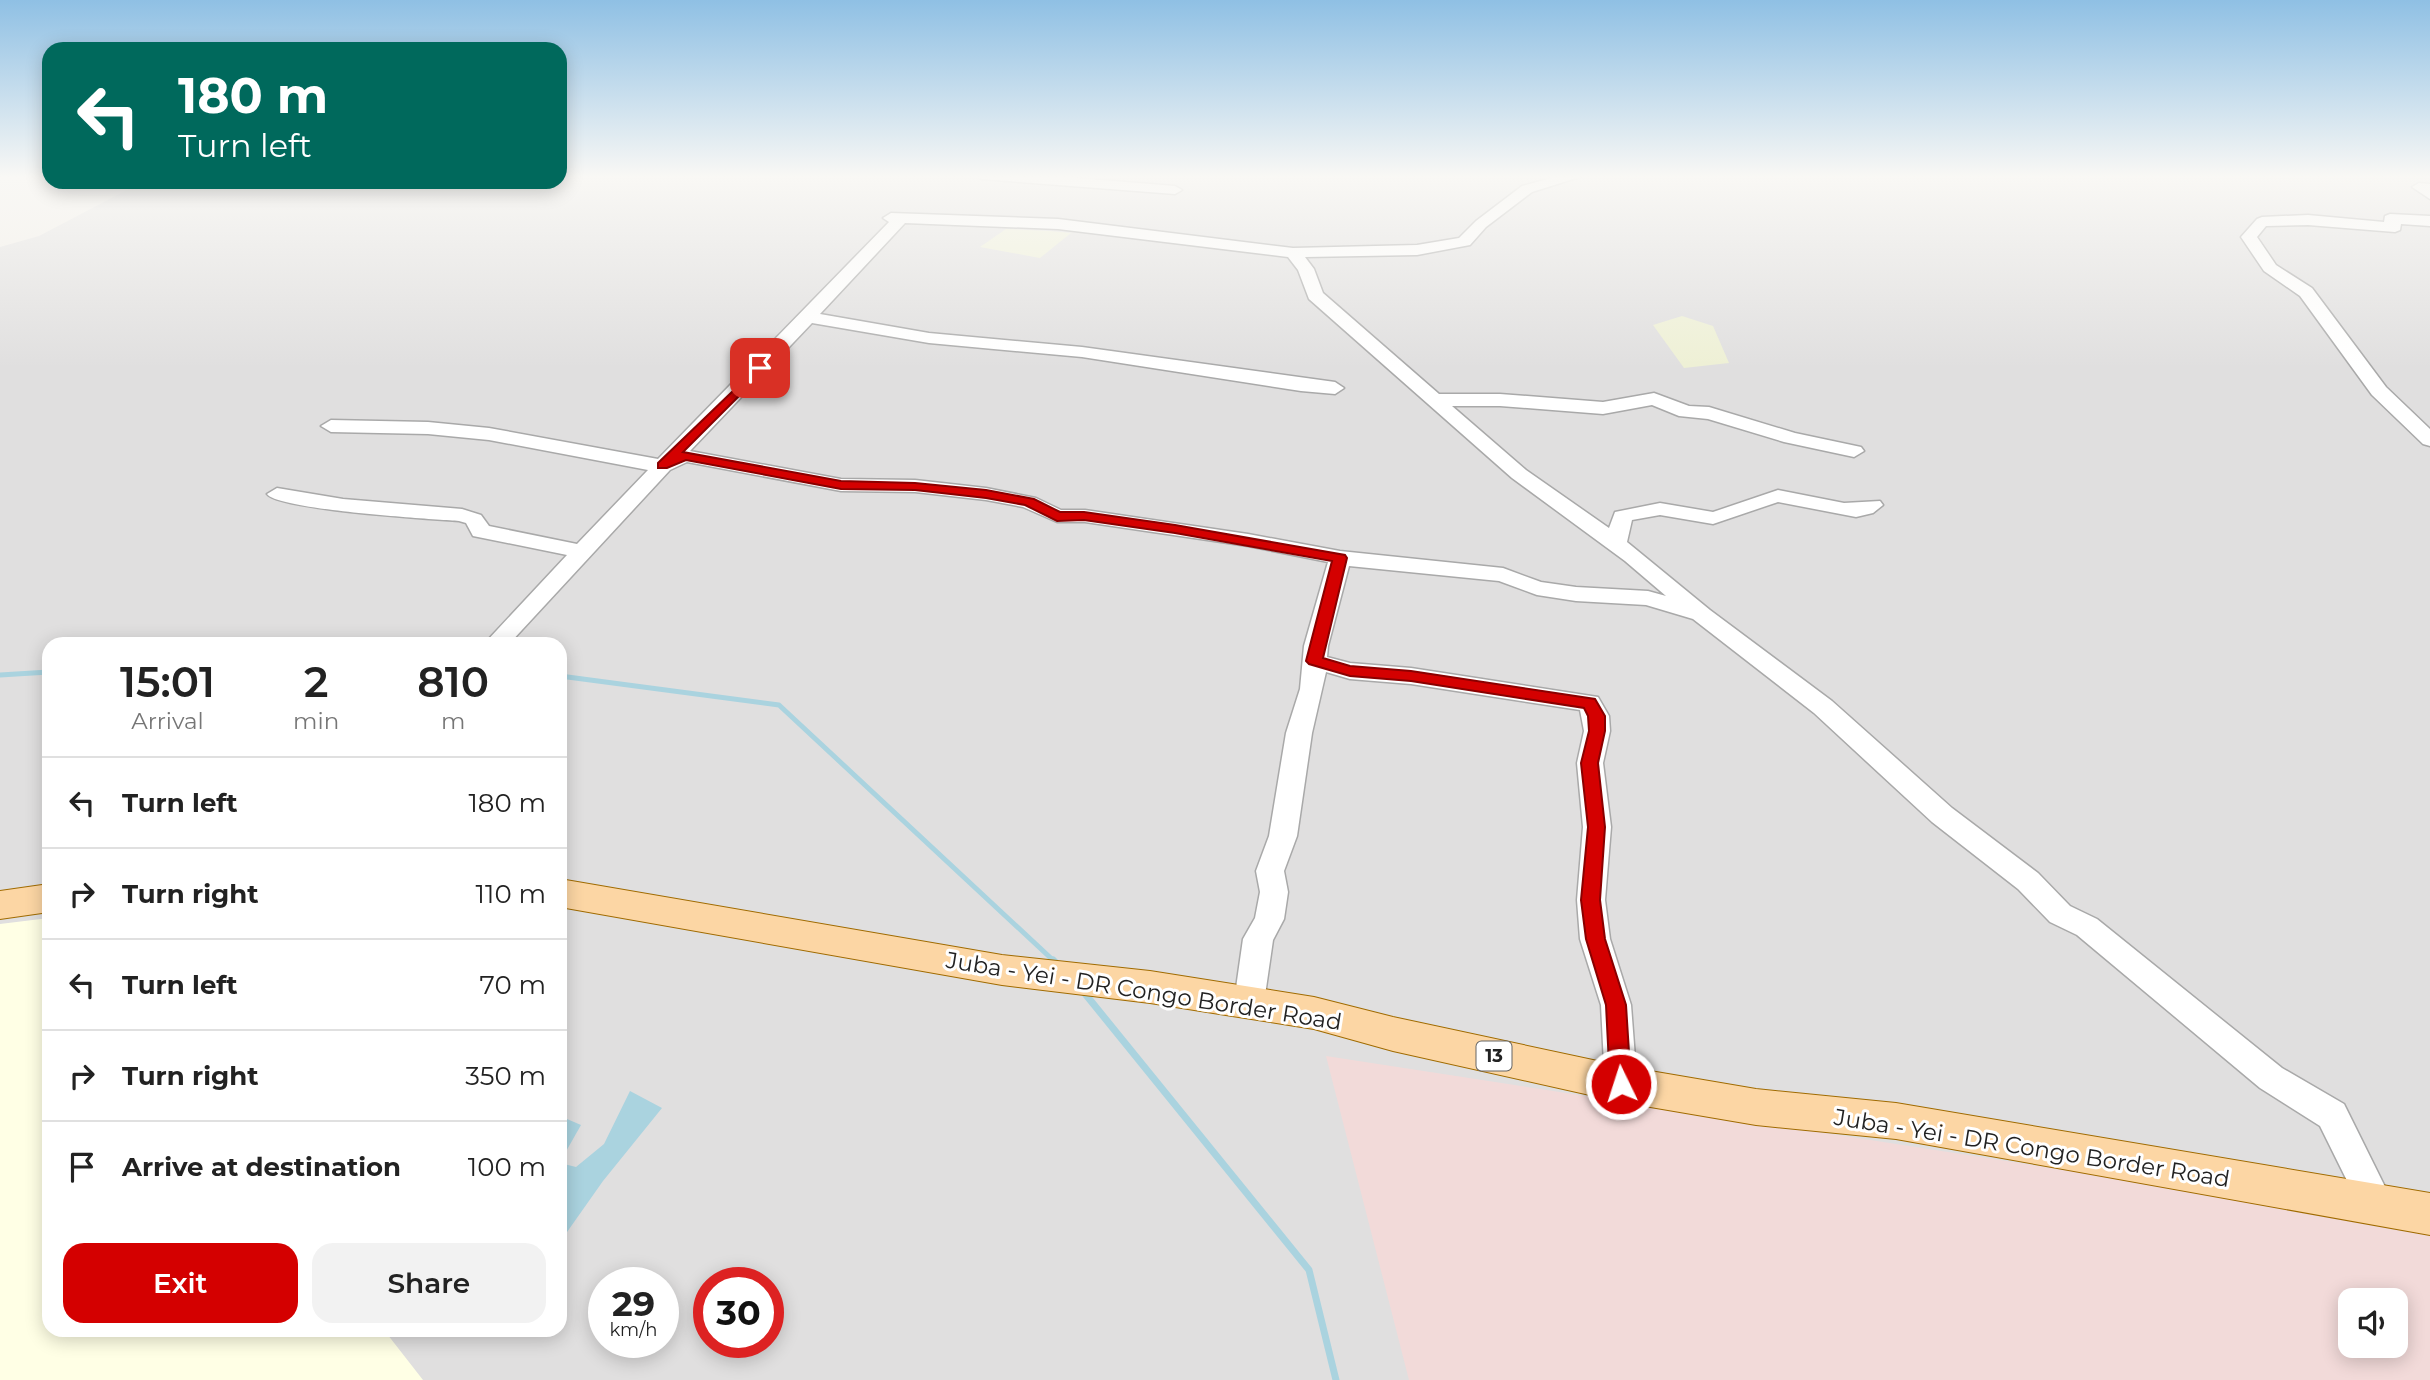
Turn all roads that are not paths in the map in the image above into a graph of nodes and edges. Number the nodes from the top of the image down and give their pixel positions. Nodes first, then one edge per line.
1 (877, 239) edge
2 (1183, 239) edge
3 (1466, 239) edge
4 (2251, 239) edge
5 (1293, 253) junction
6 (807, 317) junction
7 (1335, 388) dead end
8 (1436, 400) junction
9 (331, 426) dead end
10 (2430, 440) edge
11 (1854, 451) dead end
12 (663, 466) junction
13 (277, 494) dead end
14 (1873, 505) dead end
15 (1616, 544) junction
16 (583, 552) junction
17 (1340, 558) junction
18 (1702, 615) junction
19 (503, 637) edge
20 (1314, 661) junction
21 (567, 894) edge
22 (42, 899) edge
23 (0, 905) edge
24 (1249, 1003) junction
25 (1621, 1084) junction
26 (2377, 1205) junction
27 (2430, 1214) edge

1 - 6 street
2 - 5 street
3 - 5 street
4 - 10 street
5 - 8 street
6 - 7 street
6 - 12 street
8 - 11 street
8 - 15 street
9 - 12 street
12 - 16 street
12 - 17 street
13 - 16 street
14 - 15 street
15 - 18 street
16 - 19 street
17 - 18 street
17 - 20 street
18 - 26 street
20 - 24 street
20 - 25 street
21 - 24 main road, Juba - Yei - DR Congo Border Road / 13
22 - 23 main road
24 - 25 main road, Juba - Yei - DR Congo Border Road / 13
25 - 26 main road, Juba - Yei - DR Congo Border Road / 13
26 - 27 main road, Juba - Yei - DR Congo Border Road / 13

